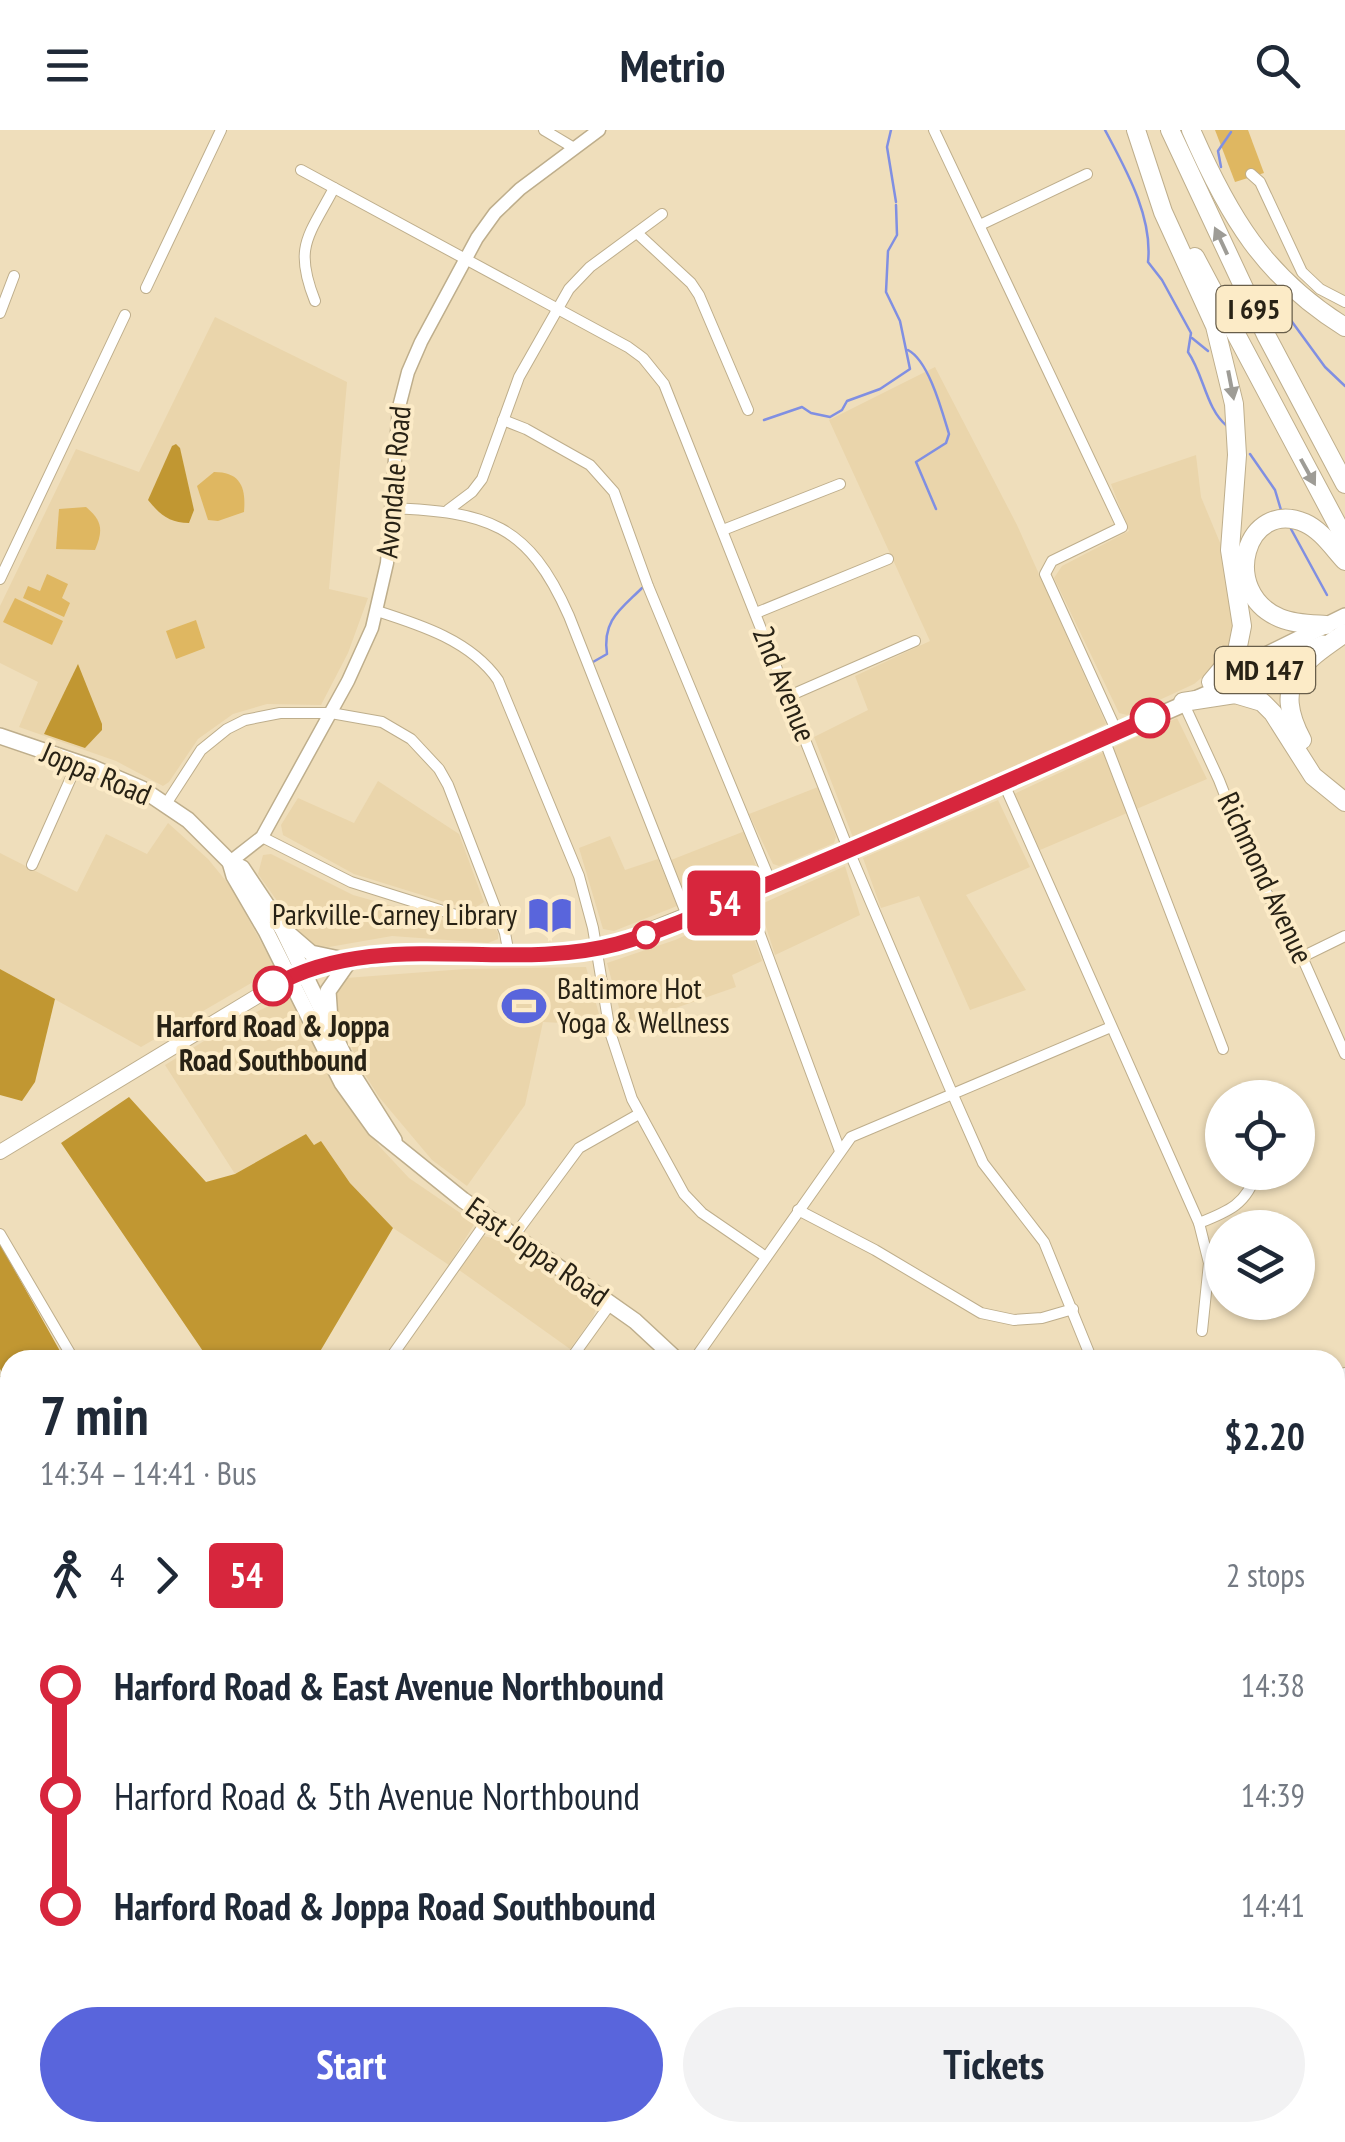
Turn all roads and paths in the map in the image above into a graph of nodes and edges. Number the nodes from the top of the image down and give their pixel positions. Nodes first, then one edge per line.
1 (221, 130) edge
2 (544, 130) edge
3 (599, 130) edge
4 (934, 130) edge
5 (1136, 130) edge
6 (1170, 130) edge
7 (1191, 130) edge
8 (574, 148) junction
9 (302, 170) dead end
10 (1088, 174) dead end
11 (1250, 174) dead end
12 (334, 188) junction
13 (662, 214) dead end
14 (980, 224) junction
15 (637, 233) junction
16 (466, 259) junction
17 (14, 276) dead end
18 (146, 288) dead end
19 (315, 301) dead end
20 (1345, 302) edge
21 (556, 308) junction
22 (0, 312) edge
23 (125, 315) dead end
24 (1345, 327) edge
25 (748, 410) dead end
26 (503, 420) junction
27 (840, 484) dead end
28 (1345, 484) edge
29 (391, 508) junction
30 (448, 510) junction
31 (723, 530) junction
32 (1345, 539) edge
33 (888, 559) dead end
34 (1345, 560) edge
35 (0, 579) edge
36 (377, 611) junction
37 (756, 612) junction
38 (1345, 616) edge
39 (1326, 625) junction
40 (1345, 633) edge
41 (915, 641) dead end
42 (1212, 682) junction
43 (789, 696) junction
44 (1183, 702) junction
45 (331, 713) junction
46 (0, 736) edge
47 (1111, 736) junction
48 (78, 762) junction
49 (1004, 784) junction
50 (1345, 789) edge
51 (1345, 802) edge
52 (166, 804) junction
53 (262, 837) junction
54 (849, 851) junction
55 (230, 862) junction
56 (32, 865) dead end
57 (771, 884) junction
58 (745, 894) junction
59 (497, 912) junction
60 (688, 918) junction
61 (282, 928) junction
62 (1345, 936) edge
63 (596, 949) junction
64 (508, 955) junction
65 (1302, 958) junction
66 (349, 961) junction
67 (296, 975) junction
68 (1111, 1027) junction
69 (332, 1033) junction
70 (1223, 1049) dead end
71 (1345, 1054) edge
72 (953, 1094) junction
73 (639, 1114) junction
74 (396, 1144) junction
75 (840, 1151) junction
76 (0, 1152) edge
77 (1250, 1190) edge
78 (798, 1210) junction
79 (489, 1218) junction
80 (1199, 1223) junction
81 (0, 1234) edge
82 (514, 1236) junction
83 (766, 1256) junction
84 (610, 1303) junction
85 (1073, 1308) junction
86 (1202, 1331) dead end
87 (68, 1350) edge
88 (396, 1350) edge
89 (577, 1350) edge
90 (665, 1350) edge
91 (701, 1350) edge
92 (1088, 1350) edge

1 - 18 street
2 - 8 street
3 - 8 street, Avondale Road
4 - 14 street
5 -> 32 highway, I 695
5 -> 42 highway
28 -> 6 highway, I 695
7 - 24 highway
8 - 16 street, Avondale Road
9 - 12 street, 2nd Avenue
10 - 14 street
11 - 20 street
12 - 16 street, 2nd Avenue
12 - 19 street
13 - 15 street
14 - 47 street
15 - 21 street
15 - 25 street
16 - 21 street, 2nd Avenue
16 - 29 street, Avondale Road
17 - 22 street
21 - 26 street
21 - 31 street, 2nd Avenue
23 - 35 street
26 - 30 street
26 - 57 street
27 - 31 street
29 - 30 street
29 - 36 street, Avondale Road
30 - 60 street
31 - 37 street, 2nd Avenue
33 - 37 street
34 - 39 highway
36 - 45 street, Avondale Road
36 - 63 street
37 - 43 street, 2nd Avenue
38 - 39 main road, MD 147
39 - 42 main road, MD 147
40 - 44 main road, MD 147
40 - 50 highway
41 - 43 street
42 - 44 main road, MD 147
43 - 54 street, 2nd Avenue
44 - 47 main road, MD 147
44 - 51 highway
44 - 65 street, Richmond Avenue
45 - 52 street
45 - 53 street, Avondale Road
45 - 59 street
46 - 48 main road, Joppa Road
47 - 49 main road, MD 147
47 - 70 street
48 - 52 main road, Joppa Road
48 - 56 street
49 - 54 main road, MD 147
49 - 68 street
52 - 55 main road, Joppa Road
53 - 55 street, Avondale Road
53 - 59 street
54 - 57 main road, MD 147
54 - 72 street, 2nd Avenue
55 - 61 main road, Joppa Road
55 - 67 main road, Joppa Road
57 - 58 main road, MD 147
58 - 60 main road, MD 147
58 - 75 street
59 - 64 street
60 - 63 main road, MD 147
61 - 66 main road
61 - 67 main road, Joppa Road
62 - 65 street
63 - 64 main road, MD 147
63 - 73 street
64 - 66 main road, MD 147
65 - 71 street, Richmond Avenue
66 - 67 main road, MD 147
66 - 69 main road
67 - 69 main road, East Joppa Road
67 - 74 main road, East Joppa Road
67 - 76 main road, MD 147
68 - 72 street
68 - 80 street
69 - 74 main road, East Joppa Road
72 - 75 street
72 - 85 street, 2nd Avenue
73 - 82 street
73 - 83 street
74 - 79 main road, East Joppa Road
75 - 78 street
77 - 80 street
78 - 83 street
78 - 85 street
79 - 82 main road, East Joppa Road
79 - 88 street
80 - 86 street
81 - 87 street
82 - 84 main road, East Joppa Road
83 - 91 street
84 - 89 street
84 - 90 main road, East Joppa Road
85 - 92 street, 2nd Avenue

